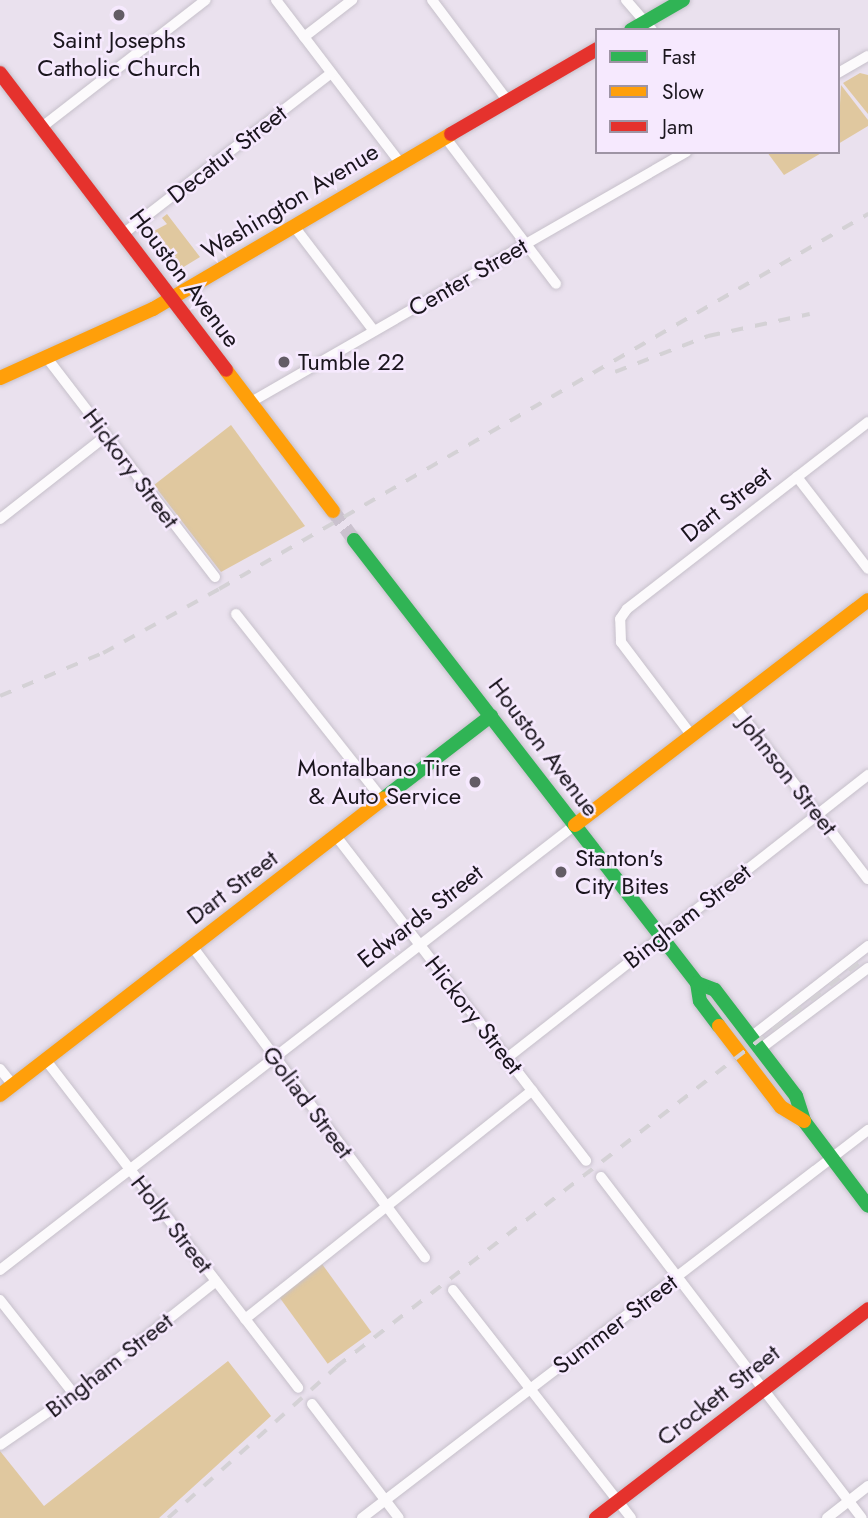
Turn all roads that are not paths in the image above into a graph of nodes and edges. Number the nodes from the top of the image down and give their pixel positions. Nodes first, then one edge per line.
1 (206, 0) edge
2 (276, 0) edge
3 (352, 0) edge
4 (432, 0) edge
5 (626, 0) edge
6 (682, 0) edge
7 (643, 27) edge
8 (304, 37) junction
9 (595, 50) edge
10 (868, 56) edge
11 (840, 72) edge
12 (0, 73) edge
13 (331, 73) junction
14 (507, 100) junction
15 (43, 127) junction
16 (445, 137) junction
17 (682, 154) edge
18 (400, 163) junction
19 (293, 225) junction
20 (123, 234) junction
21 (525, 244) junction
22 (556, 284) dead end
23 (171, 299) junction
24 (374, 331) junction
25 (47, 358) junction
26 (0, 378) edge
27 (251, 402) junction
28 (868, 422) edge
29 (106, 436) junction
30 (797, 477) junction
31 (333, 511) tunnel mouth
32 (0, 519) edge
33 (355, 540) tunnel mouth
34 (868, 569) edge
35 (215, 577) dead end
36 (868, 600) edge
37 (236, 614) dead end
38 (733, 704) junction
39 (491, 716) junction
40 (692, 736) junction
41 (868, 775) edge
42 (382, 799) junction
43 (818, 814) junction
44 (575, 825) junction
45 (336, 836) junction
46 (868, 878) edge
47 (660, 936) junction
48 (420, 945) junction
49 (192, 946) junction
50 (868, 946) edge
51 (868, 968) edge
52 (697, 983) junction
53 (751, 1037) junction
54 (760, 1049) junction
55 (275, 1057) junction
56 (507, 1058) junction
57 (46, 1059) junction
58 (0, 1069) edge
59 (13, 1085) junction
60 (533, 1091) junction
61 (0, 1095) edge
62 (804, 1121) junction
63 (868, 1129) edge
64 (831, 1158) junction
65 (586, 1161) dead end
66 (129, 1168) junction
67 (601, 1177) dead end
68 (868, 1206) edge
69 (388, 1209) junction
70 (425, 1257) dead end
71 (0, 1270) edge
72 (676, 1277) junction
73 (216, 1281) junction
74 (453, 1290) dead end
75 (0, 1300) edge
76 (868, 1309) edge
77 (245, 1319) junction
78 (298, 1388) dead end
79 (763, 1389) junction
80 (529, 1390) junction
81 (74, 1394) junction
82 (313, 1404) dead end
83 (0, 1445) edge
84 (868, 1486) edge
85 (386, 1500) junction
86 (618, 1501) junction
87 (849, 1501) junction
88 (362, 1518) edge
89 (399, 1518) edge
90 (596, 1518) edge
91 (631, 1518) edge
92 (827, 1518) edge
93 (862, 1518) edge

1 - 15 street
2 - 8 street
3 - 8 street
4 - 14 street
5 - 7 street
6 - 7 main road
8 - 13 street
9 - 14 main road, Washington Avenue
10 - 11 street
12 - 15 main road, Houston Avenue
13 - 18 street
13 - 20 street, Decatur Street
14 - 16 main road, Washington Avenue
15 - 20 main road, Houston Avenue
16 - 18 main road, Washington Avenue
16 - 21 street
17 - 21 street, Center Street
18 - 19 main road, Washington Avenue
19 - 23 main road, Washington Avenue
19 - 24 street
20 - 23 main road, Houston Avenue
21 - 22 street
21 - 24 street, Center Street
23 - 25 main road, Washington Avenue
23 - 27 main road, Houston Avenue
24 - 27 street, Center Street
25 - 26 main road, Washington Avenue
25 - 29 street, Hickory Street
27 - 31 main road, Houston Avenue
28 - 30 street, Dart Street
29 - 32 street
29 - 35 street, Hickory Street
30 - 34 street
30 - 40 street, Dart Street
33 - 39 main road, Houston Avenue
36 - 38 main road, Edwards Street
37 - 42 street
38 - 40 main road, Edwards Street
38 - 43 street, Johnson Street
39 - 42 main road, Dart Street
39 - 44 main road, Houston Avenue
40 - 44 main road, Edwards Street
41 - 43 street, Bingham Street
42 - 45 main road, Dart Street
43 - 46 street, Johnson Street
43 - 47 street, Bingham Street
44 - 47 main road, Houston Avenue
44 - 48 street, Edwards Street
45 - 48 street, Hickory Street
45 - 49 main road, Dart Street
47 - 52 main road, Houston Avenue
47 - 56 street, Bingham Street
48 - 55 street, Edwards Street
48 - 56 street, Hickory Street
49 - 55 street, Goliad Street
49 - 57 main road, Dart Street
50 - 53 street
51 - 54 street
52 - 53 main road, Houston Avenue
52 - 62 main road, Houston Avenue
53 - 54 main road, Houston Avenue
54 - 62 main road, Houston Avenue
55 - 66 street, Edwards Street
55 - 69 street, Goliad Street
56 - 60 street, Hickory Street
57 - 59 main road, Dart Street
57 - 66 street, Holly Street
58 - 59 street
59 - 61 main road, Dart Street
60 - 65 street, Hickory Street
60 - 69 street
62 - 64 main road, Houston Avenue
63 - 64 street, Summer Street
64 - 68 main road, Houston Avenue
64 - 72 street, Summer Street
66 - 71 street, Edwards Street
66 - 73 street, Holly Street
67 - 72 street
69 - 70 street, Goliad Street
69 - 77 street
72 - 79 street
72 - 80 street, Summer Street
73 - 77 street, Holly Street
73 - 81 street, Bingham Street
74 - 80 street
75 - 81 street
76 - 79 main road, Crockett Street
77 - 78 street, Holly Street
79 - 86 main road, Crockett Street
79 - 87 street
80 - 85 street, Summer Street
80 - 86 street
81 - 83 street, Bingham Street
82 - 85 street
84 - 87 street
85 - 88 street, Summer Street
85 - 89 street
86 - 90 main road, Crockett Street
86 - 91 street
87 - 92 street
87 - 93 street

